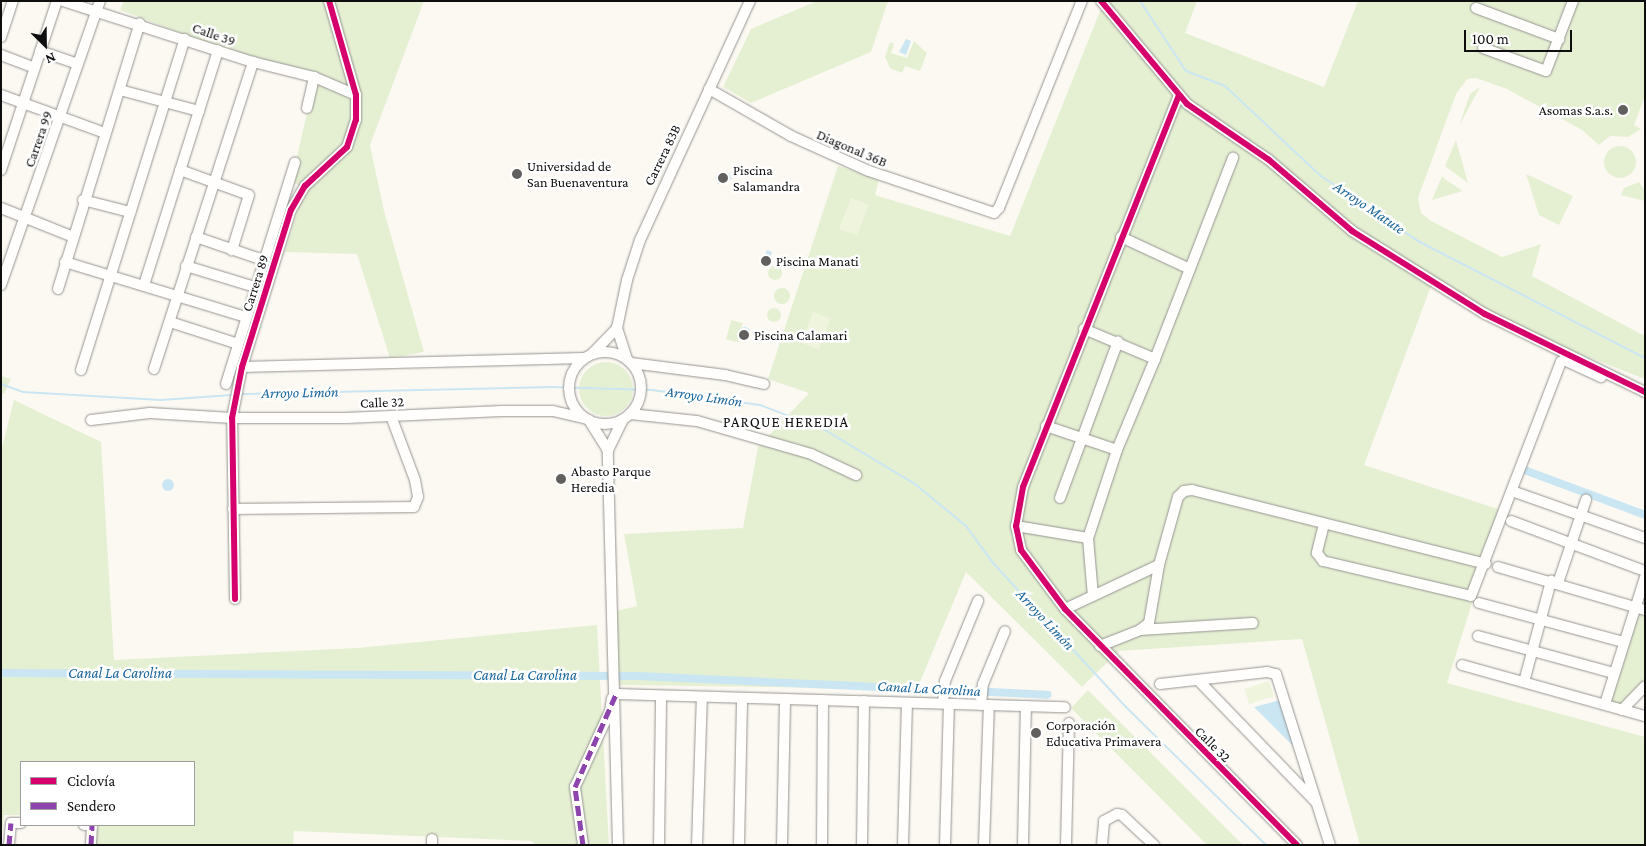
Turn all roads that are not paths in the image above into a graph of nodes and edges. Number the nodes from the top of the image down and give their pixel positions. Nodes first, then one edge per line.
1 (13, 1) edge
2 (57, 1) edge
3 (63, 1) edge
4 (329, 1) edge
5 (750, 1) edge
6 (1082, 1) edge
7 (1101, 1) edge
8 (1573, 1) edge
9 (98, 6) edge
10 (1476, 8) dead end
11 (140, 24) junction
12 (1, 36) edge
13 (185, 39) junction
14 (1560, 39) junction
15 (1484, 48) dead end
16 (218, 50) junction
17 (40, 51) junction
18 (1, 55) edge
19 (253, 62) junction
20 (78, 64) junction
21 (34, 68) junction
22 (314, 77) junction
23 (709, 89) junction
24 (120, 90) junction
25 (1, 95) edge
26 (356, 95) junction
27 (1179, 95) junction
28 (165, 102) junction
29 (23, 104) junction
30 (307, 108) dead end
31 (199, 111) junction
32 (60, 117) junction
33 (105, 133) junction
34 (5, 144) edge
35 (1233, 158) dead end
36 (295, 162) dead end
37 (1, 169) edge
38 (180, 170) junction
39 (213, 180) junction
40 (83, 200) junction
41 (1, 208) edge
42 (130, 212) junction
43 (25, 218) junction
44 (71, 236) junction
45 (1121, 236) junction
46 (196, 237) junction
47 (232, 250) junction
48 (263, 260) junction
49 (65, 262) junction
50 (186, 266) junction
51 (1190, 268) junction
52 (110, 274) junction
53 (1, 285) edge
54 (144, 285) junction
55 (255, 287) junction
56 (58, 288) dead end
57 (177, 296) junction
58 (246, 318) junction
59 (170, 322) junction
60 (617, 328) junction
61 (1084, 329) junction
62 (1118, 341) junction
63 (238, 344) junction
64 (588, 356) junction
65 (1155, 359) junction
66 (629, 361) junction
67 (81, 370) dead end
68 (154, 370) dead end
69 (241, 371) junction
70 (226, 384) dead end
71 (764, 384) dead end
72 (1645, 392) edge
73 (1645, 398) edge
74 (232, 415) junction
75 (391, 416) junction
76 (626, 416) junction
77 (586, 419) junction
78 (91, 420) dead end
79 (1046, 426) junction
80 (1082, 438) junction
81 (608, 450) junction
82 (1117, 450) junction
83 (856, 475) dead end
84 (1512, 491) junction
85 (1060, 498) dead end
86 (1586, 500) dead end
87 (233, 509) junction
88 (1581, 515) junction
89 (1511, 521) dead end
90 (1324, 524) junction
91 (1016, 526) junction
92 (1088, 538) junction
93 (1645, 538) edge
94 (1571, 543) junction
95 (1486, 564) junction
96 (1159, 565) junction
97 (1498, 567) dead end
98 (1645, 571) edge
99 (1645, 577) edge
100 (1554, 582) junction
101 (1093, 596) junction
102 (235, 599) dead end
103 (978, 601) dead end
104 (1479, 603) dead end
105 (1640, 608) edge
106 (1065, 609) junction
107 (1540, 620) junction
108 (1253, 623) dead end
109 (1140, 630) junction
110 (1005, 631) dead end
111 (1478, 636) dead end
112 (1624, 642) junction
113 (1100, 646) junction
114 (1533, 651) junction
115 (1462, 665) dead end
116 (1614, 673) junction
117 (1198, 680) junction
118 (1524, 682) junction
119 (1160, 684) dead end
120 (1645, 686) edge
121 (616, 690) junction
122 (661, 696) junction
123 (702, 697) junction
124 (984, 697) junction
125 (742, 698) junction
126 (784, 699) junction
127 (823, 700) junction
128 (945, 700) junction
129 (864, 702) junction
130 (907, 702) junction
131 (1605, 704) junction
132 (1026, 706) junction
133 (1065, 707) dead end
134 (1622, 710) junction
135 (1645, 716) edge
136 (1069, 723) dead end
137 (1317, 802) junction
138 (20, 823) edge
139 (92, 826) edge
140 (9, 845) edge
141 (91, 845) edge
142 (583, 845) edge
143 (618, 845) edge
144 (659, 845) edge
145 (697, 845) edge
146 (739, 845) edge
147 (782, 845) edge
148 (822, 845) edge
149 (862, 845) edge
150 (903, 845) edge
151 (945, 845) edge
152 (984, 845) edge
153 (1023, 845) edge
154 (1066, 845) edge
155 (1102, 845) edge
156 (1154, 845) edge
157 (1297, 845) edge
158 (1330, 845) edge

1 - 12 street
2 - 17 street
3 - 9 street, Calle 39
4 - 26 street, Carrera 89
5 - 23 street, Carrera 83B
6 - 23 street, Diagonal 36B
7 - 27 street
8 - 14 street
9 - 11 street, Calle 39
9 - 20 street, Carrera 99
10 - 14 street
11 - 13 street, Calle 39
11 - 24 street
13 - 16 street, Calle 39
13 - 28 street
14 - 15 street
16 - 19 street, Calle 39
16 - 31 street
17 - 20 street
17 - 21 street
18 - 21 street
19 - 22 street, Calle 39
19 - 39 street
20 - 32 street, Carrera 99
21 - 29 street
22 - 26 street, Calle 39
22 - 30 street
23 - 60 street, Carrera 83B
24 - 28 street
24 - 33 street
25 - 29 street
26 - 69 street, Carrera 89
27 - 45 street
27 - 72 street
28 - 31 street
28 - 42 street
29 - 32 street
29 - 34 street
31 - 38 street
32 - 33 street
32 - 43 street, Carrera 99
33 - 40 street
34 - 37 street
35 - 51 street
36 - 48 street
38 - 39 street
38 - 54 street
39 - 46 street
39 - 47 street
40 - 42 street
40 - 44 street
41 - 43 street
42 - 52 street
43 - 44 street
43 - 53 street, Carrera 99
44 - 49 street
45 - 51 street
45 - 61 street
46 - 47 street
46 - 50 street
47 - 48 street
48 - 55 street
49 - 52 street
49 - 56 street
50 - 55 street
50 - 57 street
51 - 65 street
52 - 54 street
52 - 67 street
54 - 57 street
55 - 58 street
57 - 58 street
57 - 59 street
58 - 63 street
59 - 63 street
59 - 68 street
60 - 64 street
60 - 66 street, Carrera 83B
61 - 62 street
61 - 79 street
62 - 65 street
62 - 80 street
63 - 70 street
64 - 66 street
64 - 69 street
64 - 77 street
65 - 82 street
66 - 71 street
66 - 76 street
69 - 74 street, Carrera 89
73 - 84 street
74 - 75 street, Calle 32
74 - 78 street, Calle 32
74 - 87 street, Carrera 89
75 - 77 street, Calle 32
75 - 87 street
76 - 77 street
76 - 81 street
76 - 83 street
77 - 81 street
79 - 80 street
79 - 91 street
80 - 82 street
80 - 85 street
81 - 121 street
82 - 92 street
84 - 88 street
84 - 95 street
86 - 88 street
87 - 102 street, Carrera 89
88 - 93 street
88 - 94 street
89 - 94 street
90 - 95 street
90 - 95 street
90 - 96 street
91 - 92 street
91 - 106 street, Calle 32
92 - 101 street
94 - 98 street
94 - 100 street
96 - 101 street
96 - 109 street
97 - 100 street
99 - 105 street
100 - 105 street
100 - 107 street
101 - 106 street
103 - 128 street
104 - 107 street
105 - 112 street
106 - 113 street, Calle 32
107 - 112 street
107 - 114 street
108 - 109 street
109 - 113 street
110 - 124 street
111 - 114 street
112 - 116 street
113 - 157 street, Calle 32
114 - 116 street
114 - 118 street
115 - 118 street
116 - 131 street
117 - 119 street
117 - 137 street
117 - 137 street
118 - 131 street
120 - 134 street
121 - 122 street
121 - 142 street
121 - 143 street
122 - 123 street
122 - 144 street
123 - 125 street
123 - 145 street
124 - 128 street
124 - 132 street
124 - 152 street
125 - 126 street
125 - 146 street
126 - 127 street
126 - 147 street
127 - 129 street
127 - 148 street
128 - 130 street
128 - 151 street
129 - 130 street
129 - 149 street
130 - 150 street
131 - 134 street
132 - 133 street
132 - 153 street
134 - 135 street
136 - 154 street
137 - 158 street
138 - 140 street
139 - 141 street
155 - 156 street

